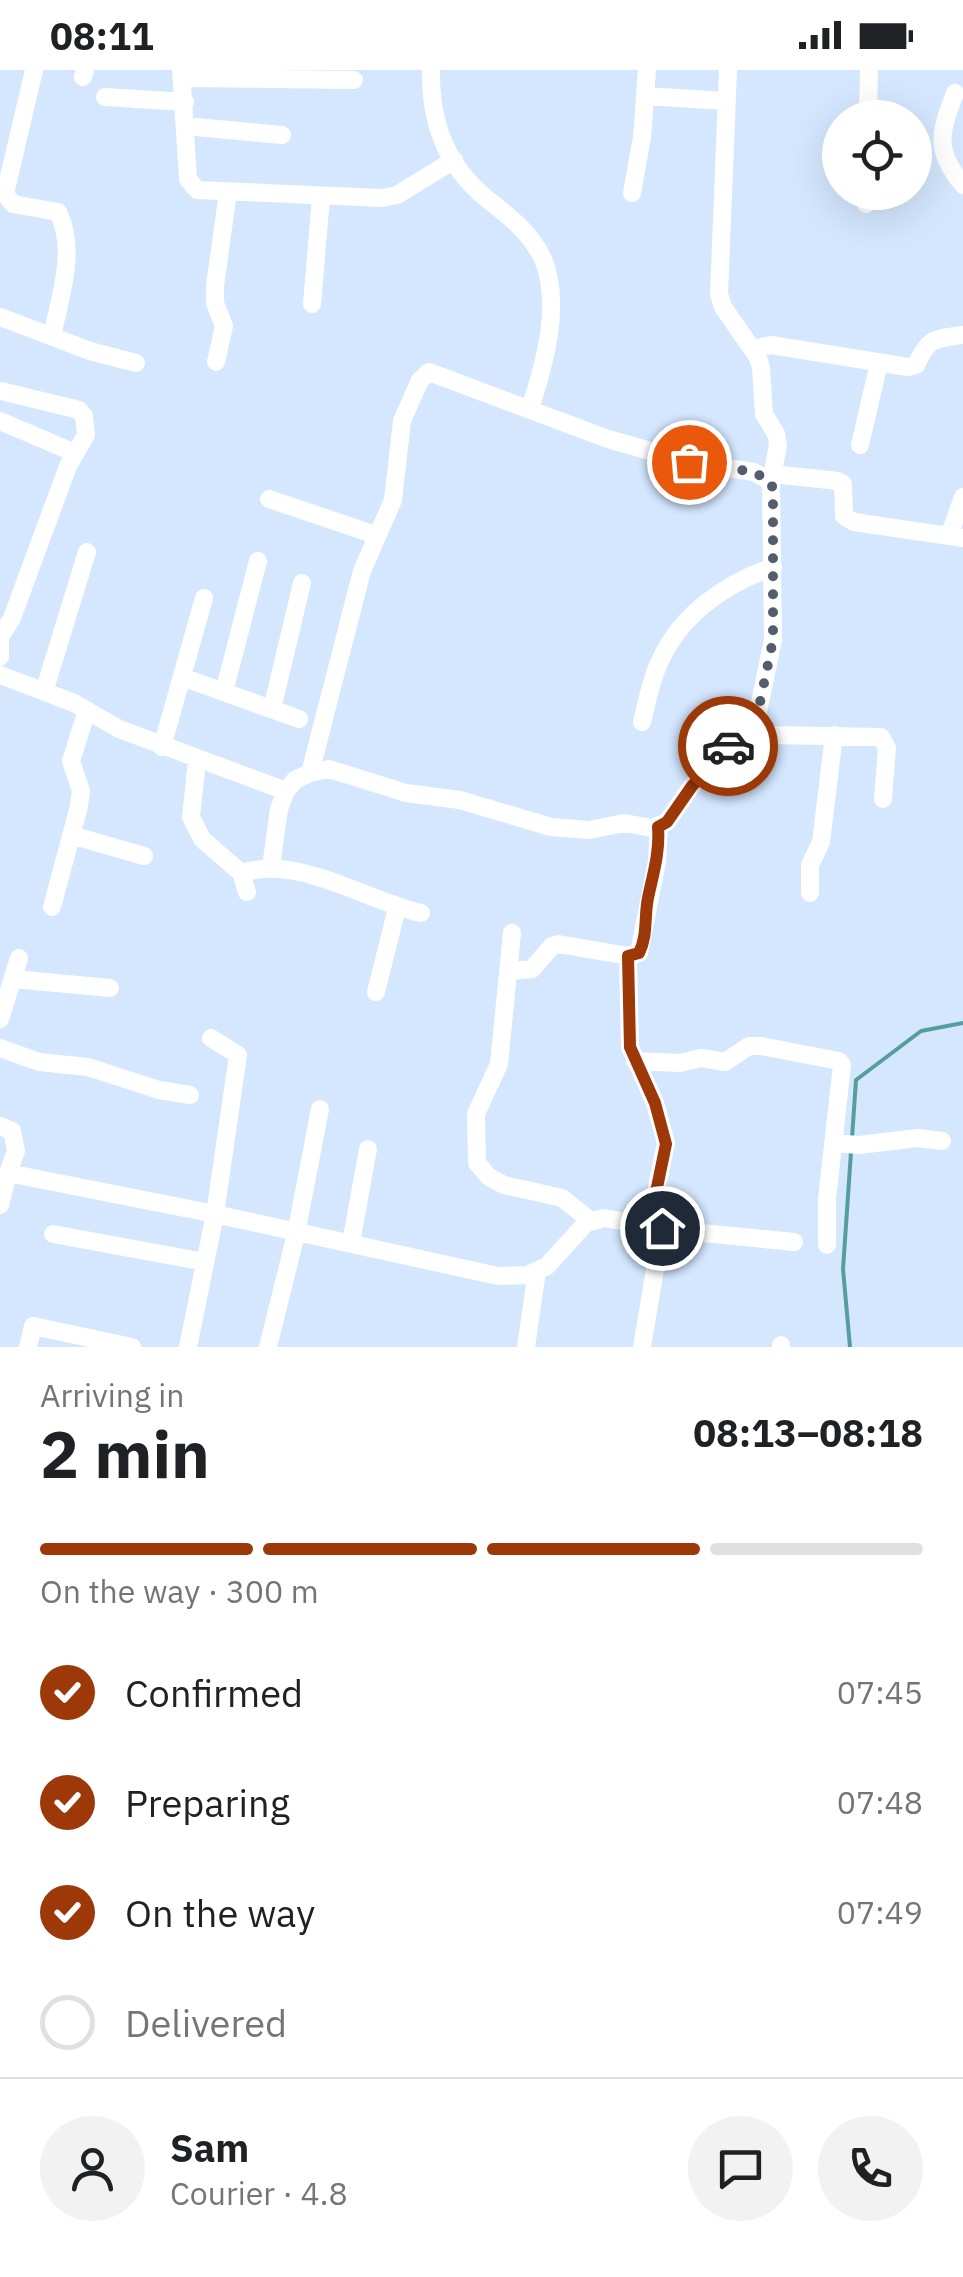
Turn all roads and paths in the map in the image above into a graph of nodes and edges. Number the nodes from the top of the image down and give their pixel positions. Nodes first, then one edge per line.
1 (34, 70) edge
2 (431, 70) edge
3 (647, 70) edge
4 (728, 70) edge
5 (870, 70) edge
6 (182, 74) edge
7 (354, 80) dead end
8 (954, 93) dead end
9 (645, 96) junction
10 (105, 97) dead end
11 (726, 100) junction
12 (869, 100) edge
13 (185, 102) junction
14 (0, 118) edge
15 (20, 123) junction
16 (186, 126) junction
17 (282, 135) dead end
18 (454, 160) junction
19 (963, 185) edge
20 (228, 192) junction
21 (632, 194) dead end
22 (321, 197) junction
23 (312, 304) dead end
24 (0, 316) edge
25 (963, 335) edge
26 (52, 336) junction
27 (753, 350) junction
28 (216, 362) dead end
29 (136, 363) dead end
30 (879, 363) junction
31 (1, 391) edge
32 (530, 409) junction
33 (0, 421) edge
34 (860, 445) dead end
35 (75, 454) junction
36 (772, 478) junction
37 (963, 498) edge
38 (269, 499) dead end
39 (376, 535) junction
40 (956, 537) edge
41 (86, 552) dead end
42 (258, 560) dead end
43 (774, 568) junction
44 (302, 584) dead end
45 (204, 598) dead end
46 (1, 634) edge
47 (0, 657) edge
48 (0, 675) edge
49 (182, 677) junction
50 (44, 692) junction
51 (224, 692) junction
52 (87, 710) junction
53 (272, 710) junction
54 (299, 719) dead end
55 (642, 722) dead end
56 (760, 728) junction
57 (834, 736) junction
58 (162, 746) junction
59 (197, 761) junction
60 (310, 773) junction
61 (286, 791) junction
62 (883, 799) dead end
63 (658, 827) junction
64 (71, 835) junction
65 (144, 856) dead end
66 (270, 868) junction
67 (241, 873) junction
68 (247, 892) dead end
69 (810, 893) dead end
70 (52, 907) dead end
71 (397, 908) junction
72 (421, 913) dead end
73 (512, 934) dead end
74 (628, 956) junction
75 (19, 958) dead end
76 (510, 971) junction
77 (13, 979) junction
78 (110, 988) dead end
79 (376, 992) dead end
80 (0, 1019) edge
81 (211, 1038) dead end
82 (0, 1048) edge
83 (634, 1061) junction
84 (190, 1095) dead end
85 (320, 1109) dead end
86 (0, 1126) edge
87 (942, 1141) dead end
88 (836, 1143) junction
89 (368, 1149) dead end
90 (8, 1173) junction
91 (0, 1205) edge
92 (215, 1214) junction
93 (591, 1221) junction
94 (655, 1227) junction
95 (53, 1234) dead end
96 (296, 1234) junction
97 (794, 1242) dead end
98 (351, 1243) junction
99 (827, 1245) dead end
100 (205, 1262) junction
101 (536, 1271) junction
102 (28, 1347) edge
103 (132, 1347) edge
104 (188, 1347) edge
105 (268, 1347) edge
106 (526, 1347) edge
107 (642, 1347) edge

1 - 15 street
2 - 18 street
3 - 9 street
4 - 11 street
5 - 12 street
6 - 7 street
6 - 13 street
8 - 19 street
9 - 11 street
9 - 21 street
10 - 13 street
11 - 27 street
13 - 16 street
14 - 15 street
15 - 26 street
16 - 17 street
16 - 20 street
18 - 22 street
18 - 32 street
20 - 22 street
20 - 28 street
22 - 23 street
24 - 26 street
25 - 30 street
26 - 29 street
27 - 30 street
27 - 36 street
30 - 34 street
31 - 35 street
32 - 36 street
32 - 39 street
33 - 35 street
35 - 46 street
36 - 40 street
36 - 43 street
37 - 40 street
38 - 39 street
39 - 60 street
41 - 50 street
42 - 51 street
43 - 55 street
43 - 56 street
44 - 53 street
45 - 49 street
46 - 47 street
48 - 50 street
49 - 51 street
49 - 58 street
50 - 52 street
51 - 53 street
52 - 58 street
52 - 64 street
53 - 54 street
56 - 57 street
56 - 63 street
57 - 62 street
57 - 69 street
58 - 59 street
59 - 61 street
59 - 67 street
60 - 61 street
60 - 63 street
61 - 66 street
63 - 74 street
64 - 65 street
64 - 70 street
66 - 67 street
66 - 71 street
67 - 68 street
71 - 72 street
71 - 79 street
73 - 76 street
74 - 76 street
74 - 83 street
75 - 77 street
76 - 93 street
77 - 78 street
77 - 80 street
81 - 92 street
82 - 84 street
83 - 88 street
83 - 94 street
85 - 96 street
86 - 90 street
87 - 88 street
88 - 99 street
89 - 98 street
90 - 91 street
90 - 92 street
92 - 96 street
92 - 100 street
93 - 94 street
93 - 101 street
94 - 97 street
94 - 107 street
95 - 100 street
96 - 98 street
96 - 105 street
98 - 101 street
100 - 104 street
101 - 106 street
102 - 103 street

